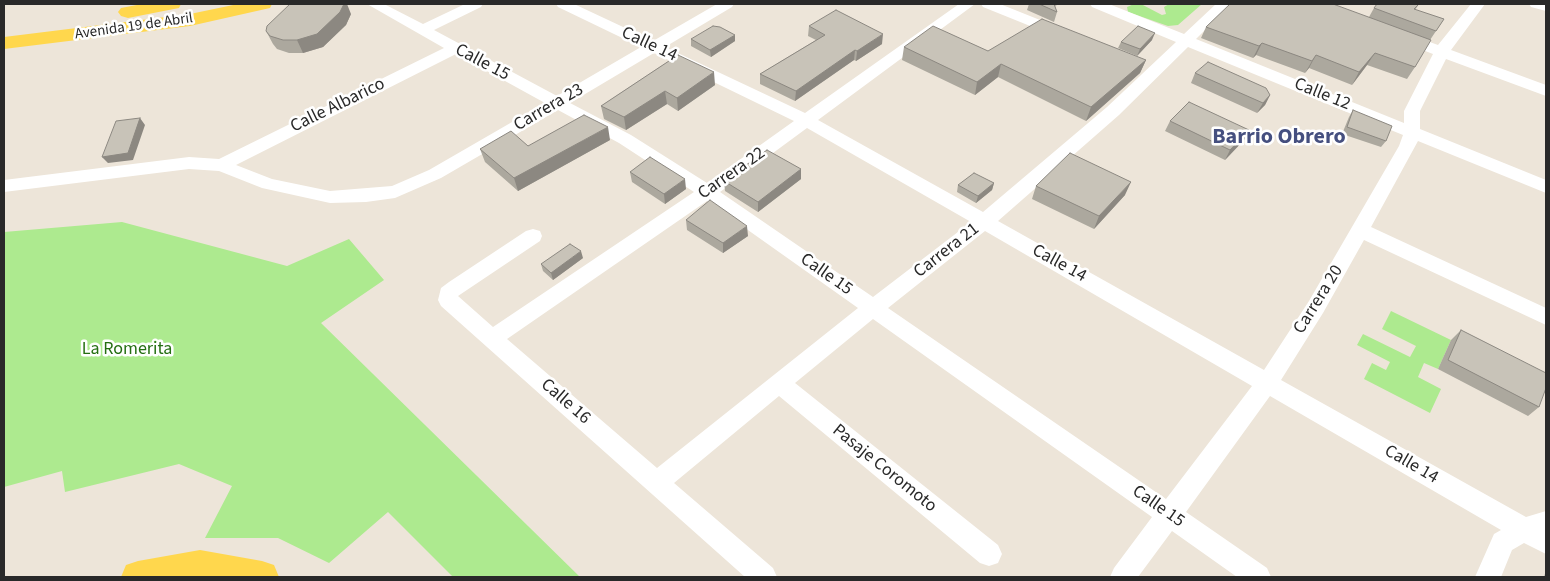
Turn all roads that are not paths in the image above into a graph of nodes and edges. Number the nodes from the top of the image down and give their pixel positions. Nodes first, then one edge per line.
1 (263, 4) edge
2 (374, 4) edge
3 (476, 4) edge
4 (563, 4) edge
5 (727, 4) edge
6 (968, 4) edge
7 (988, 4) edge
8 (1097, 4) edge
9 (1224, 4) edge
10 (1478, 4) edge
11 (1536, 4) edge
12 (1546, 7) edge
13 (162, 12) edge
14 (189, 12) edge
15 (4, 28) edge
16 (423, 30) junction
17 (1387, 31) edge
18 (1075, 39) edge
19 (1186, 40) junction
20 (4, 43) edge
21 (654, 47) junction
22 (454, 49) junction
23 (1442, 51) junction
24 (1138, 64) edge
25 (1156, 71) junction
26 (1546, 91) edge
27 (558, 103) junction
28 (806, 120) junction
29 (1412, 132) junction
30 (222, 165) junction
31 (4, 186) edge
32 (1546, 187) edge
33 (707, 192) junction
34 (984, 222) junction
35 (1362, 231) junction
36 (533, 236) dead end
37 (873, 308) junction
38 (1546, 317) edge
39 (492, 339) junction
40 (779, 383) junction
41 (1266, 383) junction
42 (657, 482) junction
43 (1170, 516) junction
44 (1546, 522) edge
45 (1523, 530) junction
46 (1546, 542) edge
47 (989, 554) dead end
48 (138, 577) edge
49 (262, 577) edge
50 (764, 577) edge
51 (1123, 577) edge
52 (1258, 577) edge
53 (1488, 577) edge

1 - 14 main road, Avenida 19 de Abril
2 - 16 street, Calle 15
3 - 16 street
4 - 21 street, Calle 14
5 - 21 street, Carrera 23
6 - 28 street, Carrera 22
7 - 18 street
8 - 19 street, Calle 12
9 - 19 street, Carrera 21
10 - 23 street, Carrera 20
11 - 12 street
13 - 14 main road, Avenida 19 de Abril
13 - 15 main road, Avenida 19 de Abril
13 - 20 main road, Avenida 19 de Abril
16 - 22 street, Calle 15
17 - 23 street
19 - 25 street, Carrera 21
19 - 29 street, Calle 12
21 - 27 street, Carrera 23
21 - 28 street, Calle 14
22 - 27 street, Calle 15
22 - 30 street, Calle Albarico
23 - 26 street
23 - 29 street, Carrera 20
24 - 25 street
25 - 34 street, Carrera 21
27 - 30 street, Carrera 23
27 - 33 street, Calle 15
28 - 33 street, Carrera 22
28 - 34 street, Calle 14
29 - 32 street, Calle 12
29 - 35 street, Carrera 20
30 - 31 street
33 - 37 street, Calle 15
33 - 39 street, Carrera 22
34 - 37 street, Carrera 21
34 - 41 street, Calle 14
35 - 38 street
35 - 41 street, Carrera 20
36 - 39 street, Calle 16
37 - 40 street, Carrera 21
37 - 43 street, Calle 15
39 - 42 street, Calle 16
40 - 42 street, Carrera 21
40 - 47 street, Pasaje Coromoto
41 - 43 street, Carrera 20
41 - 45 street, Calle 14
42 - 50 street, Calle 16
43 - 51 street, Carrera 20
43 - 52 street, Calle 15
44 - 45 street
45 - 46 street, Calle 14
45 - 53 street
48 - 49 main road

